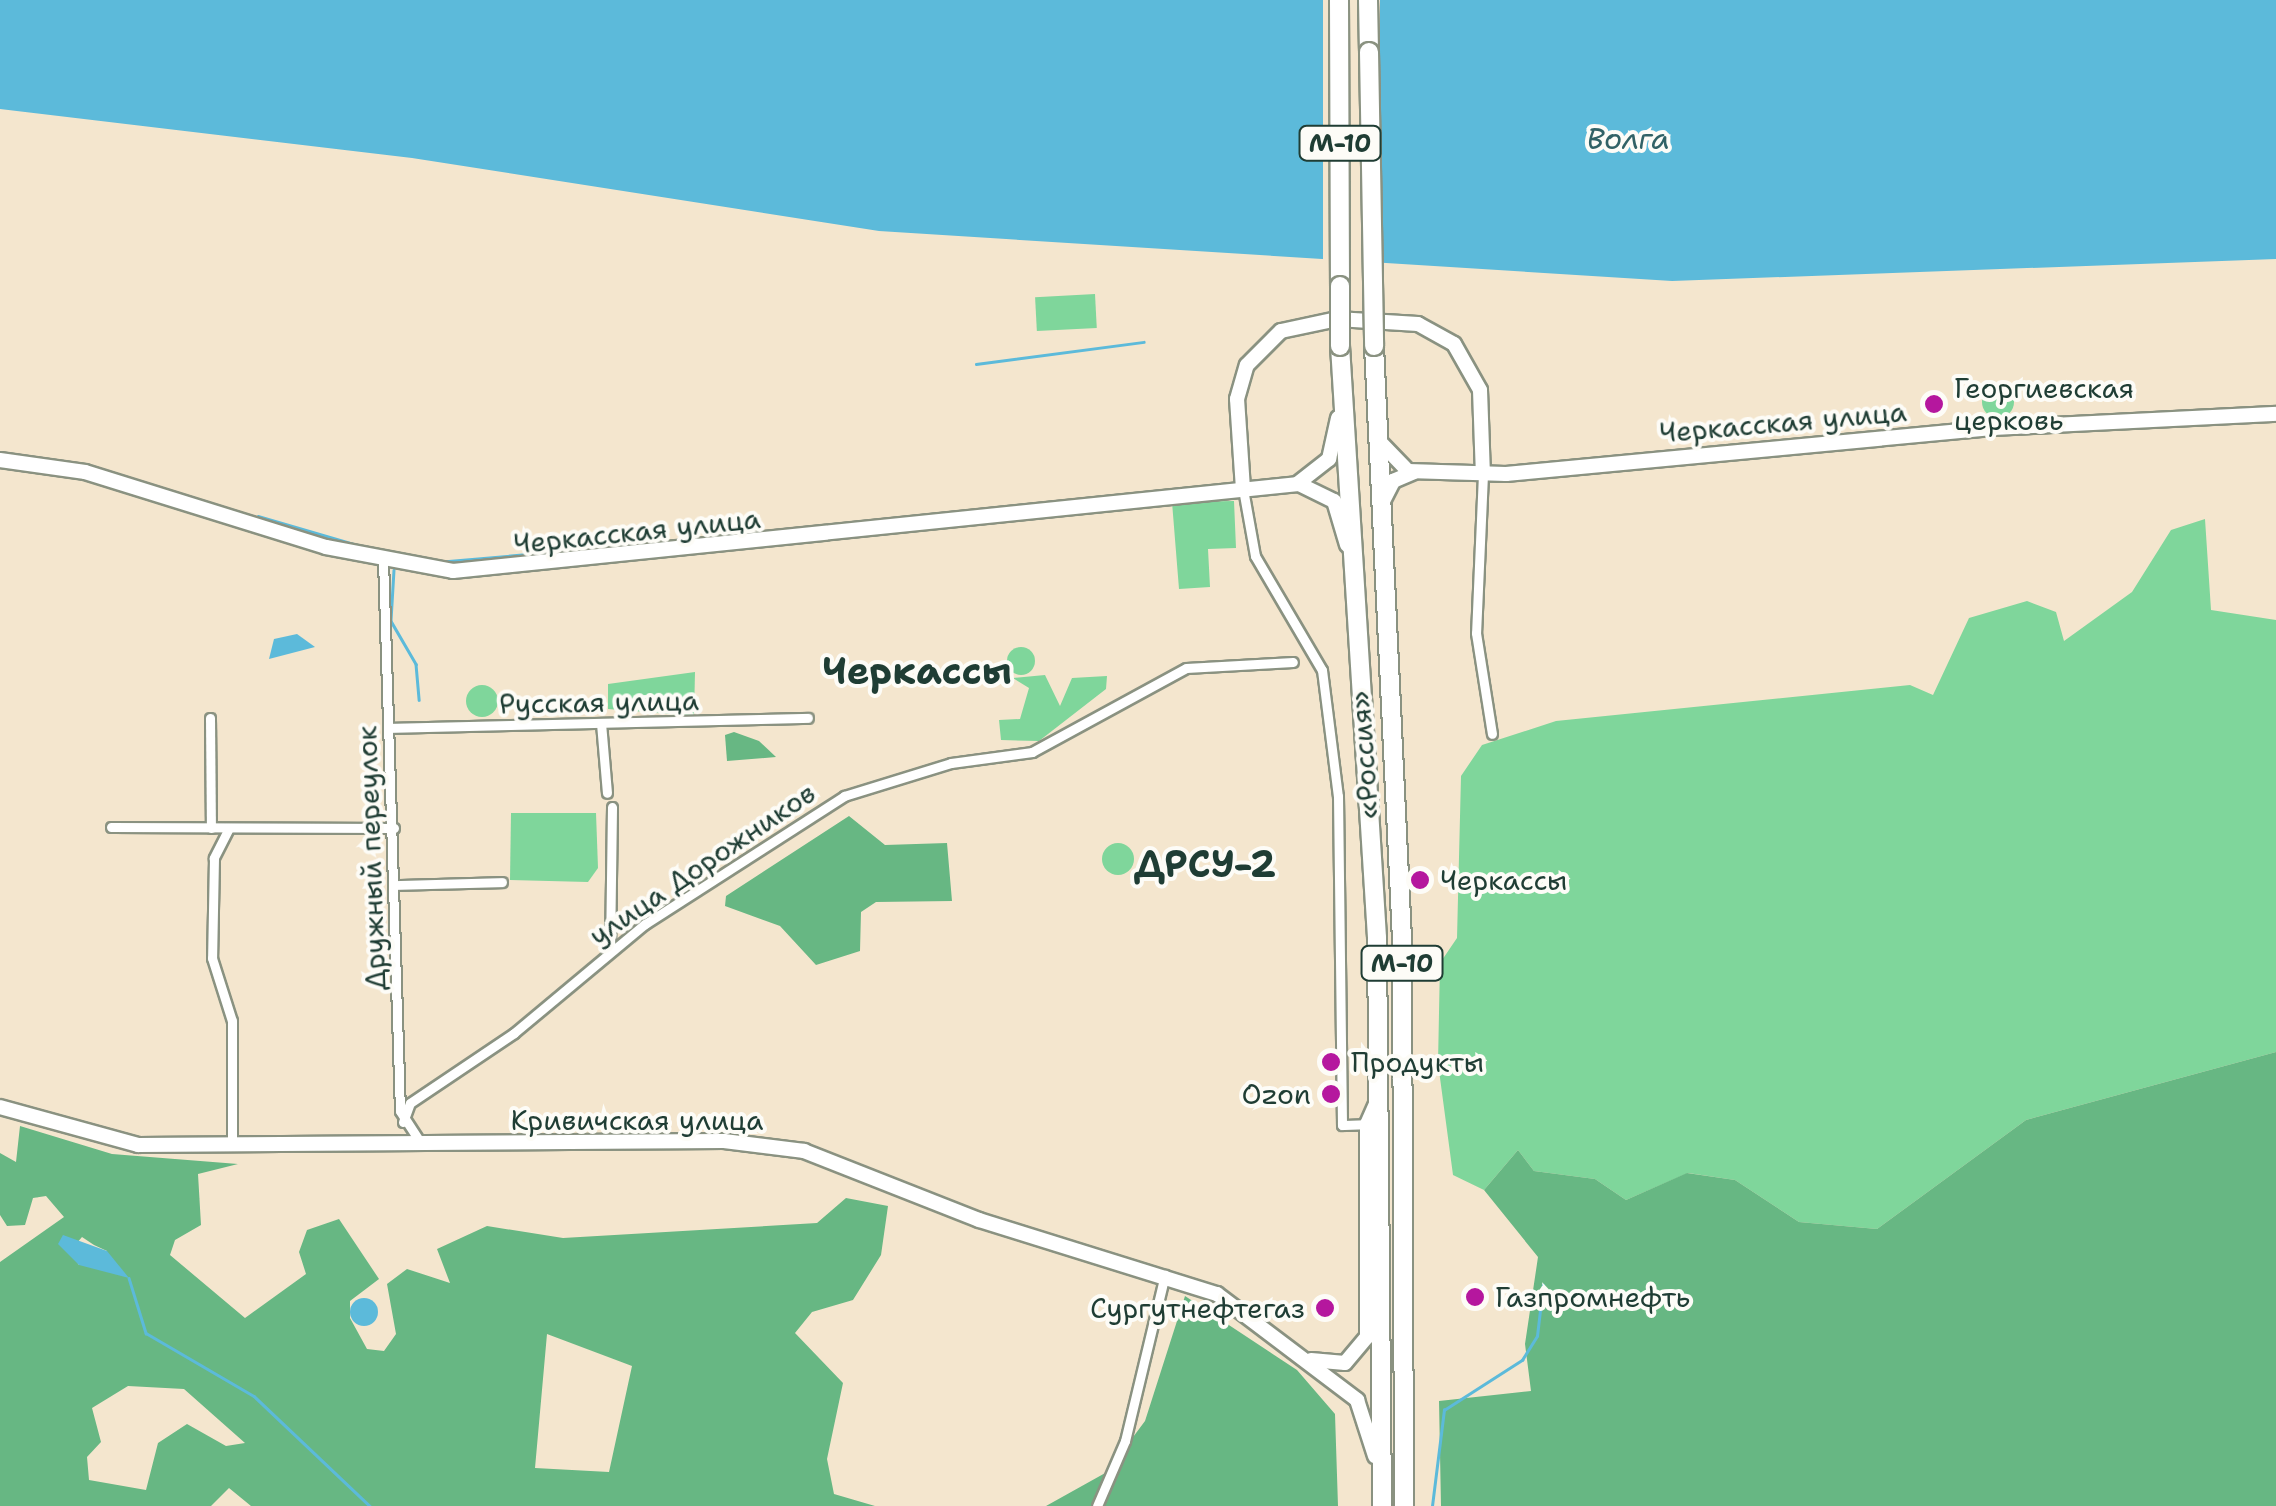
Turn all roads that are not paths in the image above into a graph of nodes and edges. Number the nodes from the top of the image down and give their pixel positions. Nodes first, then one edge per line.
1 (1339, 0) edge
2 (1368, 0) edge
3 (1341, 371) junction
4 (1374, 372) junction
5 (2276, 414) edge
6 (0, 460) edge
7 (1415, 472) junction
8 (1483, 474) junction
9 (1292, 485) junction
10 (1242, 489) junction
11 (1379, 548) junction
12 (1348, 550) junction
13 (383, 559) junction
14 (1294, 662) dead end
15 (210, 718) dead end
16 (808, 718) dead end
17 (601, 723) junction
18 (390, 728) junction
19 (1492, 734) dead end
20 (607, 793) dead end
21 (612, 808) dead end
22 (111, 827) dead end
23 (211, 828) junction
24 (229, 828) junction
25 (394, 828) junction
26 (502, 882) dead end
27 (396, 886) junction
28 (610, 951) junction
29 (1377, 1102) junction
30 (0, 1108) edge
31 (403, 1122) junction
32 (1367, 1124) junction
33 (427, 1146) junction
34 (232, 1148) junction
35 (1166, 1273) junction
36 (1301, 1356) junction
37 (1382, 1502) edge
38 (1097, 1506) edge
39 (1404, 1506) edge

1 - 3 highway, М-10, bridge
2 - 4 highway, «Россия» / М-10, bridge
3 - 9 street
3 - 12 highway, М-10
4 - 7 street
4 - 11 highway, «Россия» / М-10
5 - 8 street, Черкасская улица
6 - 13 street, Черкасская улица
7 - 8 street, Черкасская улица
7 - 11 street
8 - 10 street
8 - 19 street
9 - 10 street, Черкасская улица
9 - 12 street
10 - 13 street, Черкасская улица
10 - 32 street
11 - 39 highway, «Россия» / М-10
12 - 29 highway, «Россия» / М-10
13 - 18 street, Дружный переулок
14 - 28 street, улица Дорожников
15 - 23 street
16 - 17 street, Русская улица
17 - 18 street, Русская улица
17 - 20 street
18 - 25 street, Дружный переулок
21 - 28 street
22 - 23 street
23 - 24 street
24 - 25 street
24 - 34 street
25 - 27 street, Дружный переулок
26 - 27 street
27 - 31 street, Дружный переулок
28 - 31 street, улица Дорожников
29 - 32 street
29 - 37 highway, «Россия» / М-10
30 - 34 street, Кривичская улица
31 - 33 street
32 - 36 street
33 - 34 street, Кривичская улица
33 - 35 street, Кривичская улица
35 - 36 street, Кривичская улица
35 - 38 street
36 - 37 street, Кривичская улица

